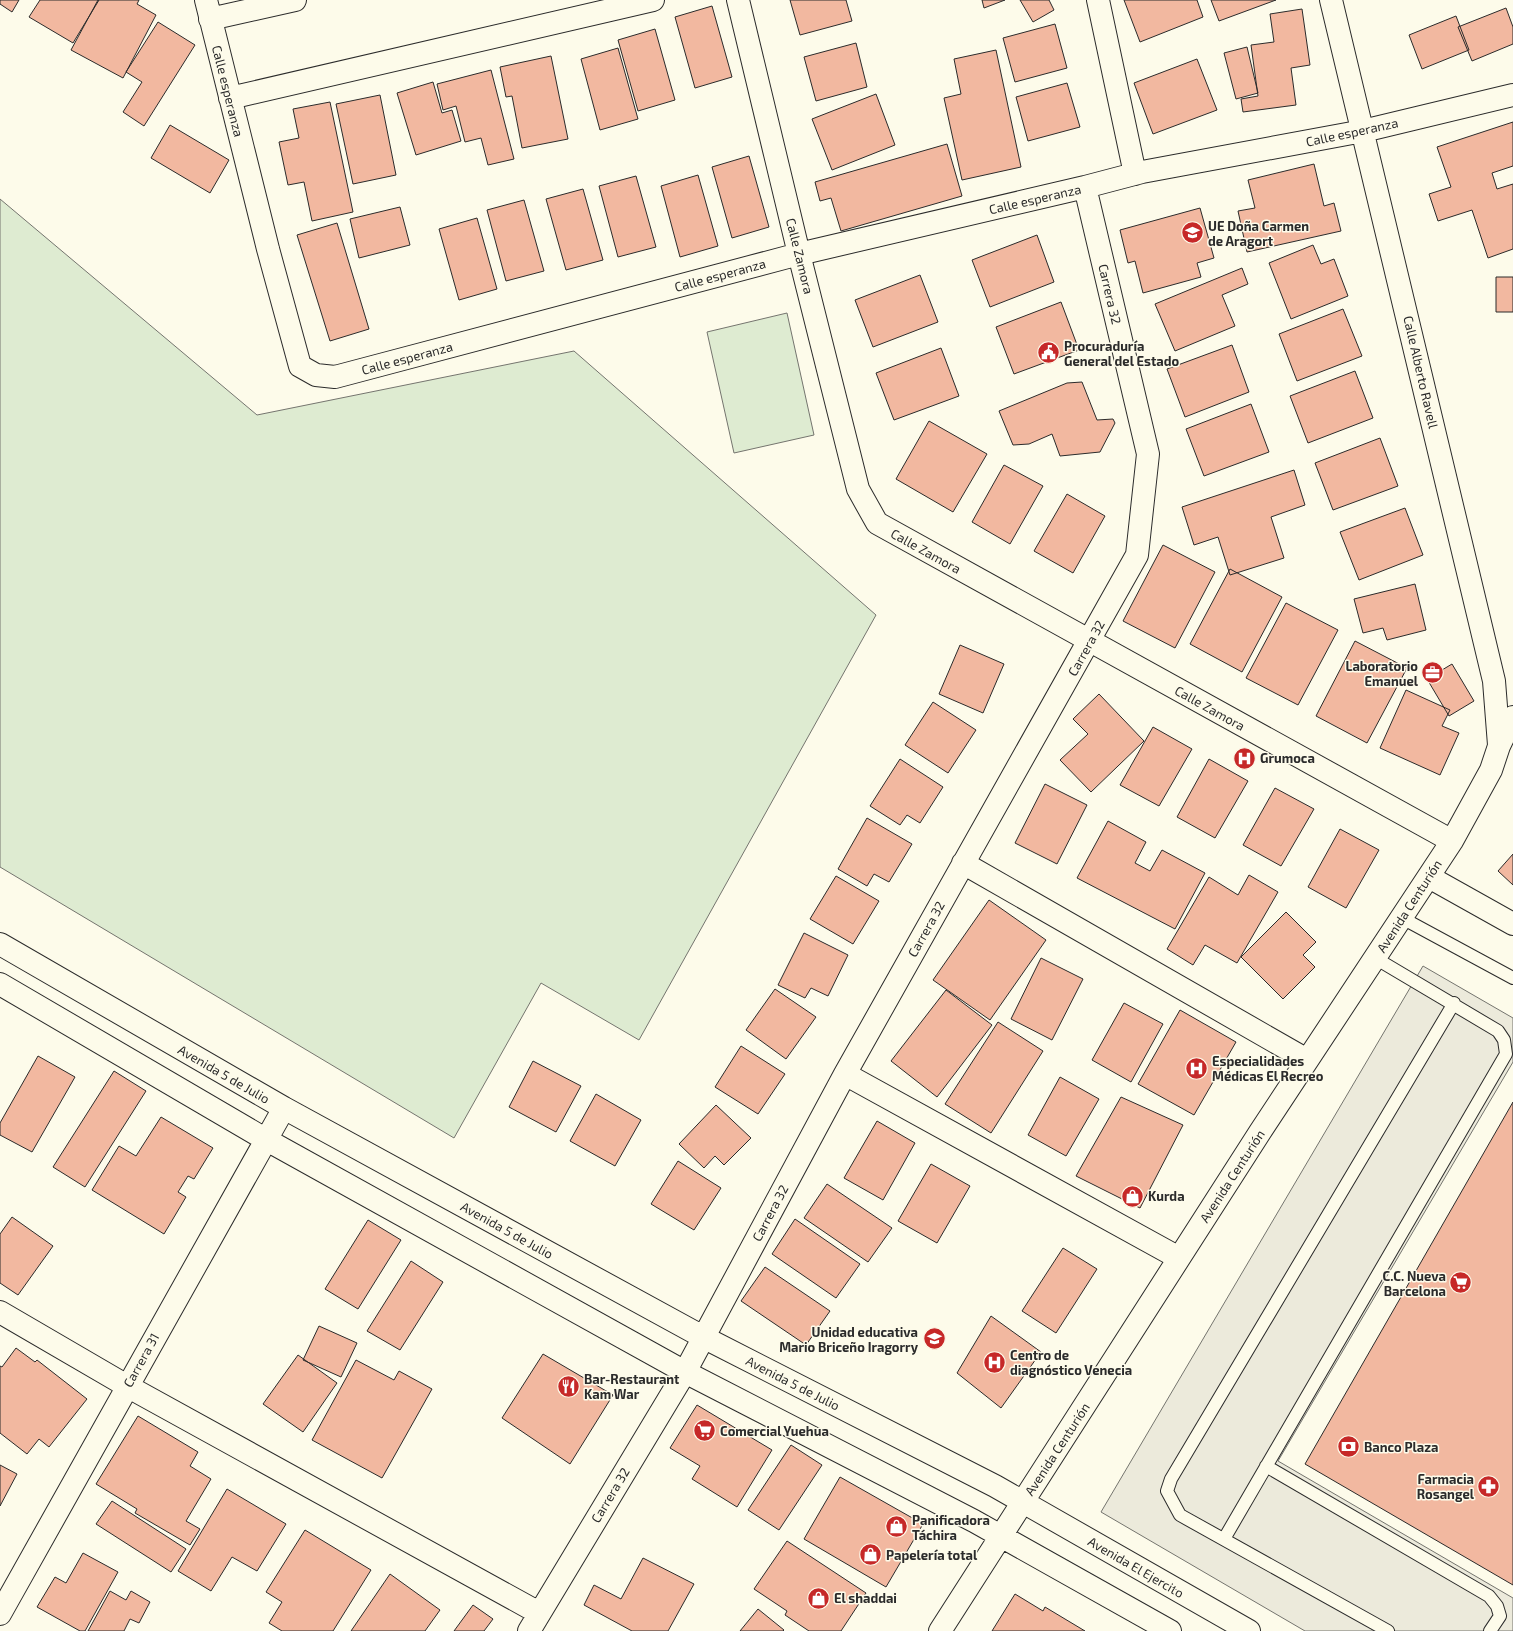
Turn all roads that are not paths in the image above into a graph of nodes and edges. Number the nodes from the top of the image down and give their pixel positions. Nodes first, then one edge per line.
1 (295, 0) edge
2 (652, 0) edge
3 (738, 0) edge
4 (1098, 0) edge
5 (1331, 0) edge
6 (208, 10) edge
7 (1513, 95) edge
8 (230, 98) junction
9 (1364, 131) junction
10 (1135, 174) junction
11 (1085, 187) junction
12 (799, 254) junction
13 (1089, 642) junction
14 (1513, 717) edge
15 (1499, 746) junction
16 (1452, 841) junction
17 (963, 863) junction
18 (1429, 877) junction
19 (1402, 918) junction
20 (1513, 924) edge
21 (0, 944) edge
22 (1375, 958) junction
23 (1513, 978) edge
24 (0, 984) edge
25 (1454, 1003) junction
26 (1307, 1060) junction
27 (845, 1074) junction
28 (284, 1108) junction
29 (266, 1139) junction
30 (1179, 1258) junction
31 (0, 1312) edge
32 (703, 1337) junction
33 (685, 1372) junction
34 (127, 1386) junction
35 (1266, 1466) junction
36 (1023, 1502) junction
37 (1001, 1536) junction
38 (1224, 1539) junction
39 (0, 1614) edge
40 (534, 1622) edge
41 (940, 1631) edge
42 (1170, 1631) edge
43 (1249, 1631) edge
44 (1388, 1631) edge
45 (1490, 1631) edge

1 - 6 street
2 - 8 street
3 - 12 street, Calle Zamora
4 - 10 street
5 - 9 street, Calle Alberto Ravell
6 - 8 street, Calle esperanza
7 - 9 street, Calle esperanza
8 - 12 street, Calle esperanza
9 - 10 street, Calle esperanza
9 - 15 street, Calle Alberto Ravell
10 - 11 street, Calle esperanza
11 - 12 street, Calle esperanza
11 - 13 street, Carrera 32
12 - 13 street, Calle Zamora
13 - 16 street, Calle Zamora
13 - 17 street, Carrera 32
14 - 15 street, Avenida Centurión
15 - 16 street, Avenida Centurión
16 - 18 street, Avenida Centurión
17 - 26 street
17 - 27 street, Carrera 32
18 - 19 street, Avenida Centurión
18 - 20 street
19 - 22 street, Avenida Centurión
19 - 23 lane
21 - 28 street, Avenida 5 de Julio
22 - 25 lane
22 - 26 street, Avenida Centurión
24 - 29 street
25 - 35 lane
25 - 38 lane
26 - 30 street, Avenida Centurión
27 - 30 street
27 - 32 street, Carrera 32
28 - 29 street, Carrera 31
28 - 32 street, Avenida 5 de Julio
29 - 33 street
29 - 34 street, Carrera 31
30 - 36 street, Avenida Centurión
31 - 34 street
32 - 33 street, Carrera 32
32 - 36 street, Avenida 5 de Julio
33 - 37 street
33 - 40 street, Carrera 32
34 - 39 street, Carrera 31
34 - 40 street
35 - 38 lane
35 - 45 lane
36 - 37 street, Avenida Centurión
36 - 43 street, Avenida El Ejercito
37 - 41 street, Avenida Centurión
37 - 42 street
38 - 44 lane

